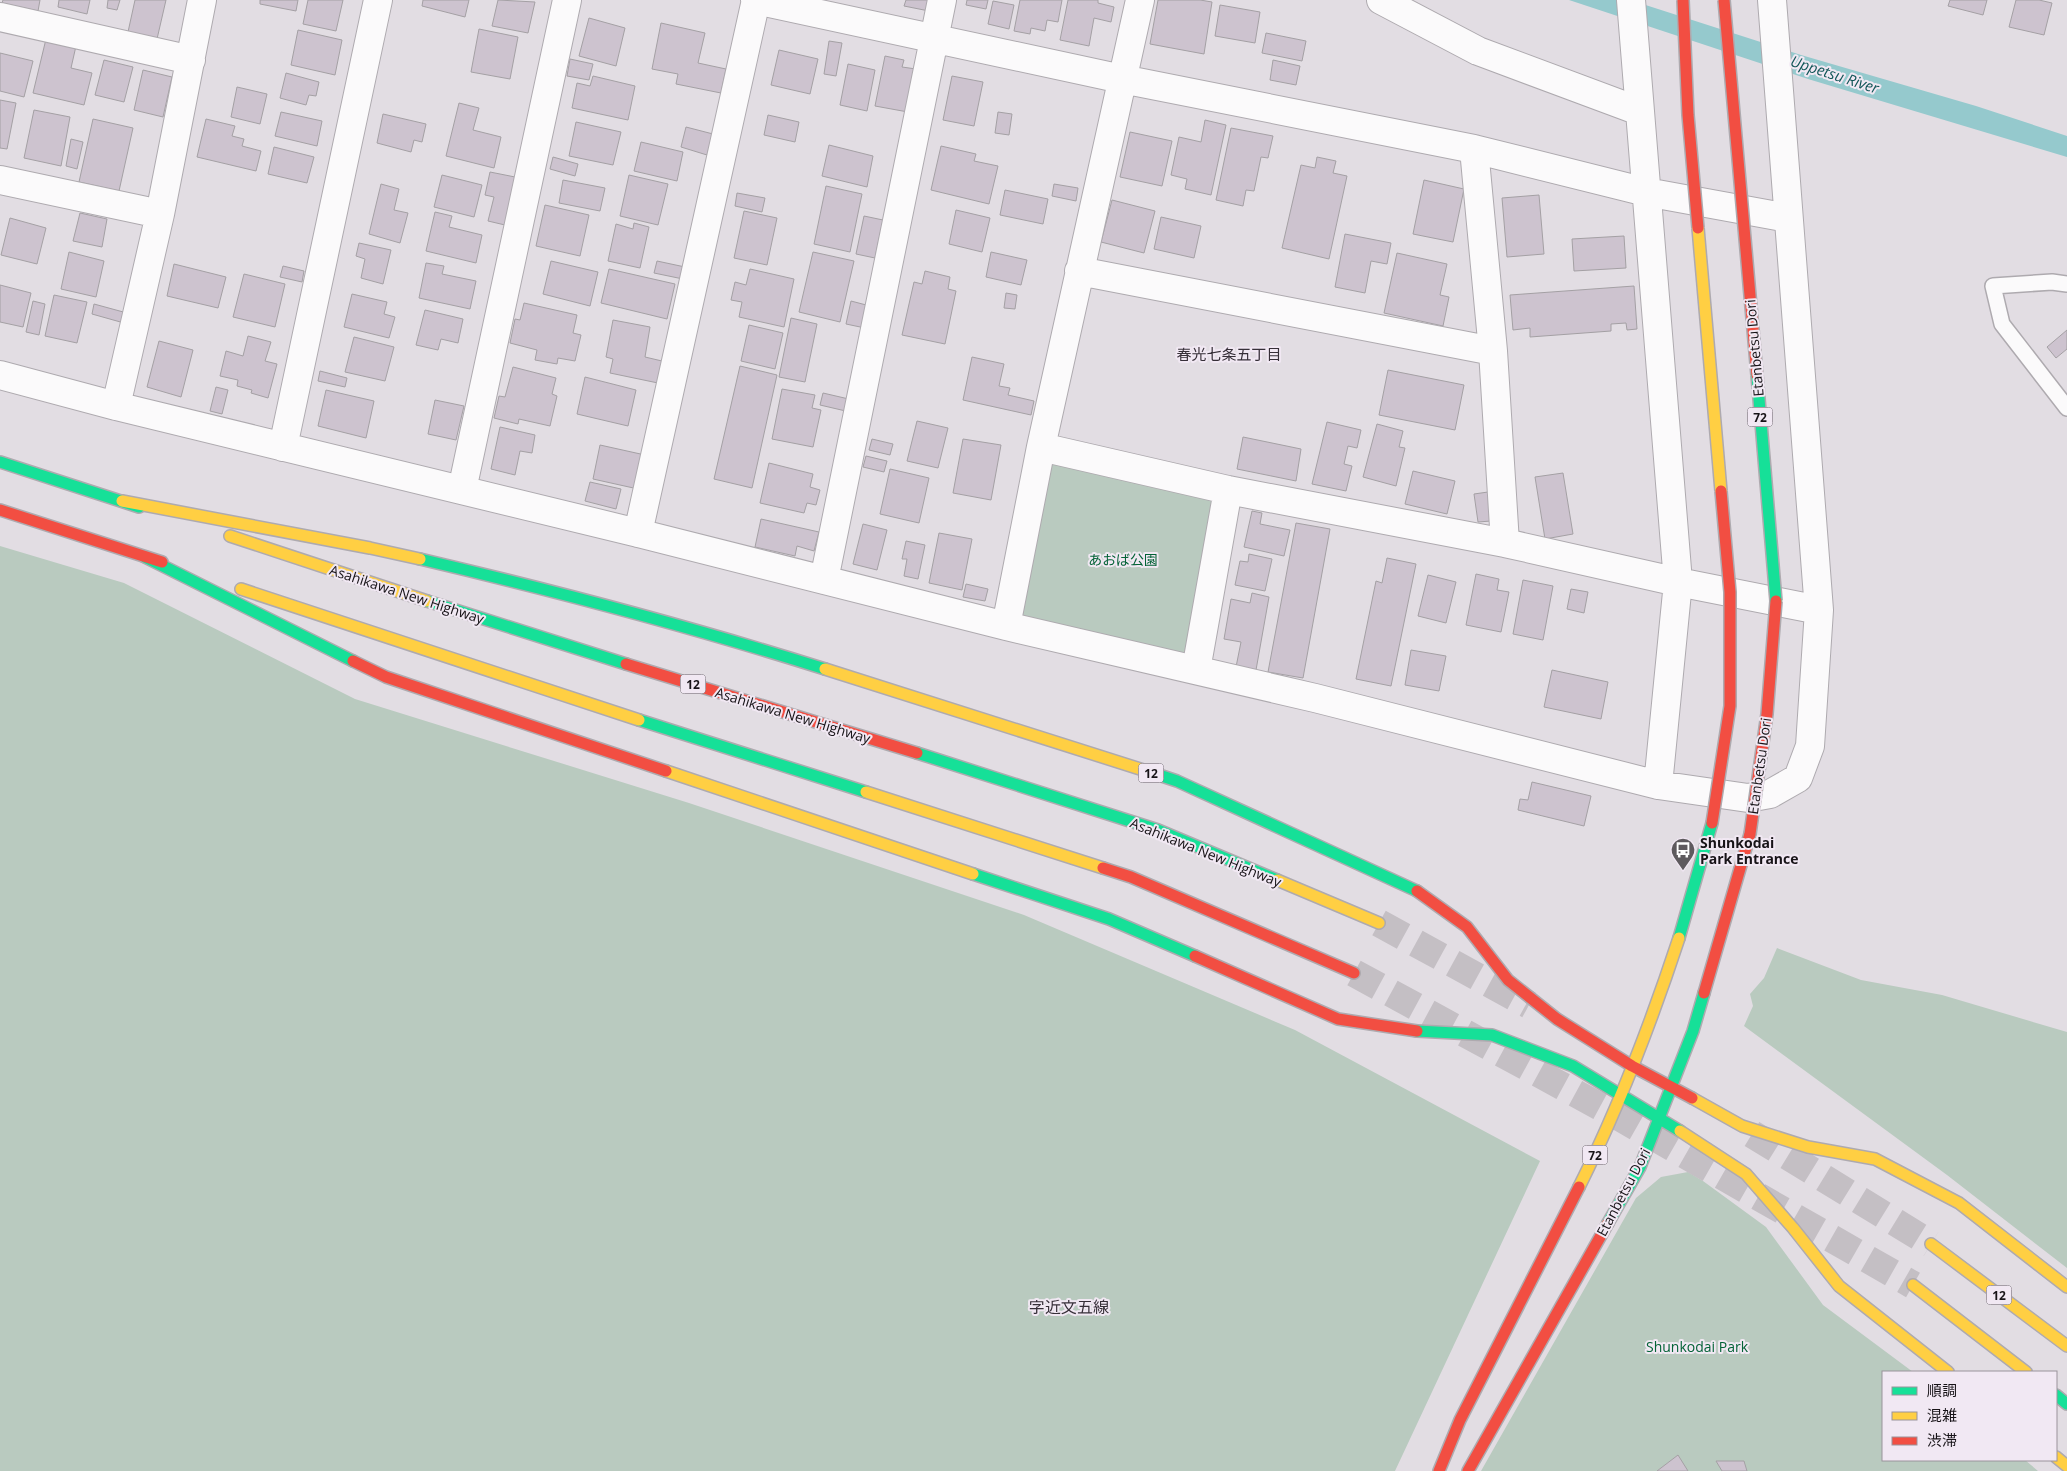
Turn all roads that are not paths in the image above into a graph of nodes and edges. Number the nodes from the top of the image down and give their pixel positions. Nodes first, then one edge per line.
1 (202, 0) edge
2 (378, 0) edge
3 (567, 0) edge
4 (756, 0) edge
5 (942, 0) edge
6 (1140, 0) edge
7 (1381, 0) edge
8 (1631, 0) edge
9 (1683, 0) edge
10 (1724, 0) edge
11 (1772, 0) edge
12 (0, 17) edge
13 (934, 38) junction
14 (191, 60) junction
15 (1122, 79) junction
16 (1638, 101) junction
17 (1474, 149) junction
18 (0, 180) edge
19 (1646, 192) junction
20 (160, 214) junction
21 (1788, 218) junction
22 (1079, 271) junction
23 (2067, 284) edge
24 (1493, 351) junction
25 (0, 375) edge
26 (116, 406) junction
27 (2067, 408) edge
28 (283, 447) junction
29 (1041, 447) junction
30 (0, 462) edge
31 (462, 490) junction
32 (1228, 490) junction
33 (122, 501) junction
34 (0, 510) edge
35 (638, 533) junction
36 (1505, 543) junction
37 (145, 557) junction
38 (824, 580) junction
39 (1678, 582) junction
40 (1819, 610) junction
41 (1006, 626) junction
42 (1196, 670) junction
43 (1658, 785) junction
44 (1379, 923) tunnel mouth
45 (1354, 973) tunnel mouth
46 (1632, 1066) junction
47 (1671, 1088) junction
48 (1620, 1095) junction
49 (1659, 1119) junction
50 (1931, 1244) tunnel mouth
51 (1913, 1285) tunnel mouth
52 (2067, 1287) edge
53 (2067, 1346) edge
54 (1947, 1371) edge
55 (2025, 1371) edge
56 (2057, 1396) edge
57 (2067, 1404) edge
58 (2057, 1458) edge
59 (2067, 1466) edge
60 (1439, 1471) edge
61 (1468, 1471) edge

1 - 14 street
2 - 28 street
3 - 31 street
4 - 13 street
4 - 35 street
5 - 13 street
6 - 15 street
7 - 16 street
8 - 16 street
9 - 46 main road, 72, bridge
10 - 47 main road, Etanbetsu Dori / 72, bridge
11 - 21 street
12 - 14 street
13 - 15 street
13 - 38 street
14 - 20 street
15 - 17 street
15 - 22 street
16 - 19 street
17 - 19 street
17 - 24 street
18 - 20 street
19 - 21 street
19 - 39 street
20 - 26 street
21 - 40 street
22 - 24 street
22 - 29 street
23 - 27 lane
24 - 36 street
25 - 26 street
26 - 28 street
28 - 31 street
29 - 32 street
29 - 41 street
30 - 33 main road, Asahikawa New Highway / 12
31 - 35 street
32 - 36 street
32 - 42 street
33 - 44 main road, Asahikawa New Highway / 12
33 - 46 main road, 12
34 - 37 main road
35 - 38 street
36 - 39 street
37 - 45 main road
37 - 48 main road
38 - 41 street
39 - 40 street
39 - 43 street
40 - 43 street
41 - 42 street
42 - 43 street
46 - 47 main road, 12
46 - 48 main road, 72
47 - 49 main road, Etanbetsu Dori / 72
47 - 52 main road, 12
48 - 49 main road
48 - 60 main road, 72
49 - 54 main road
49 - 61 main road, Etanbetsu Dori / 72
50 - 53 main road, 12
51 - 55 main road
56 - 57 main road
58 - 59 main road

